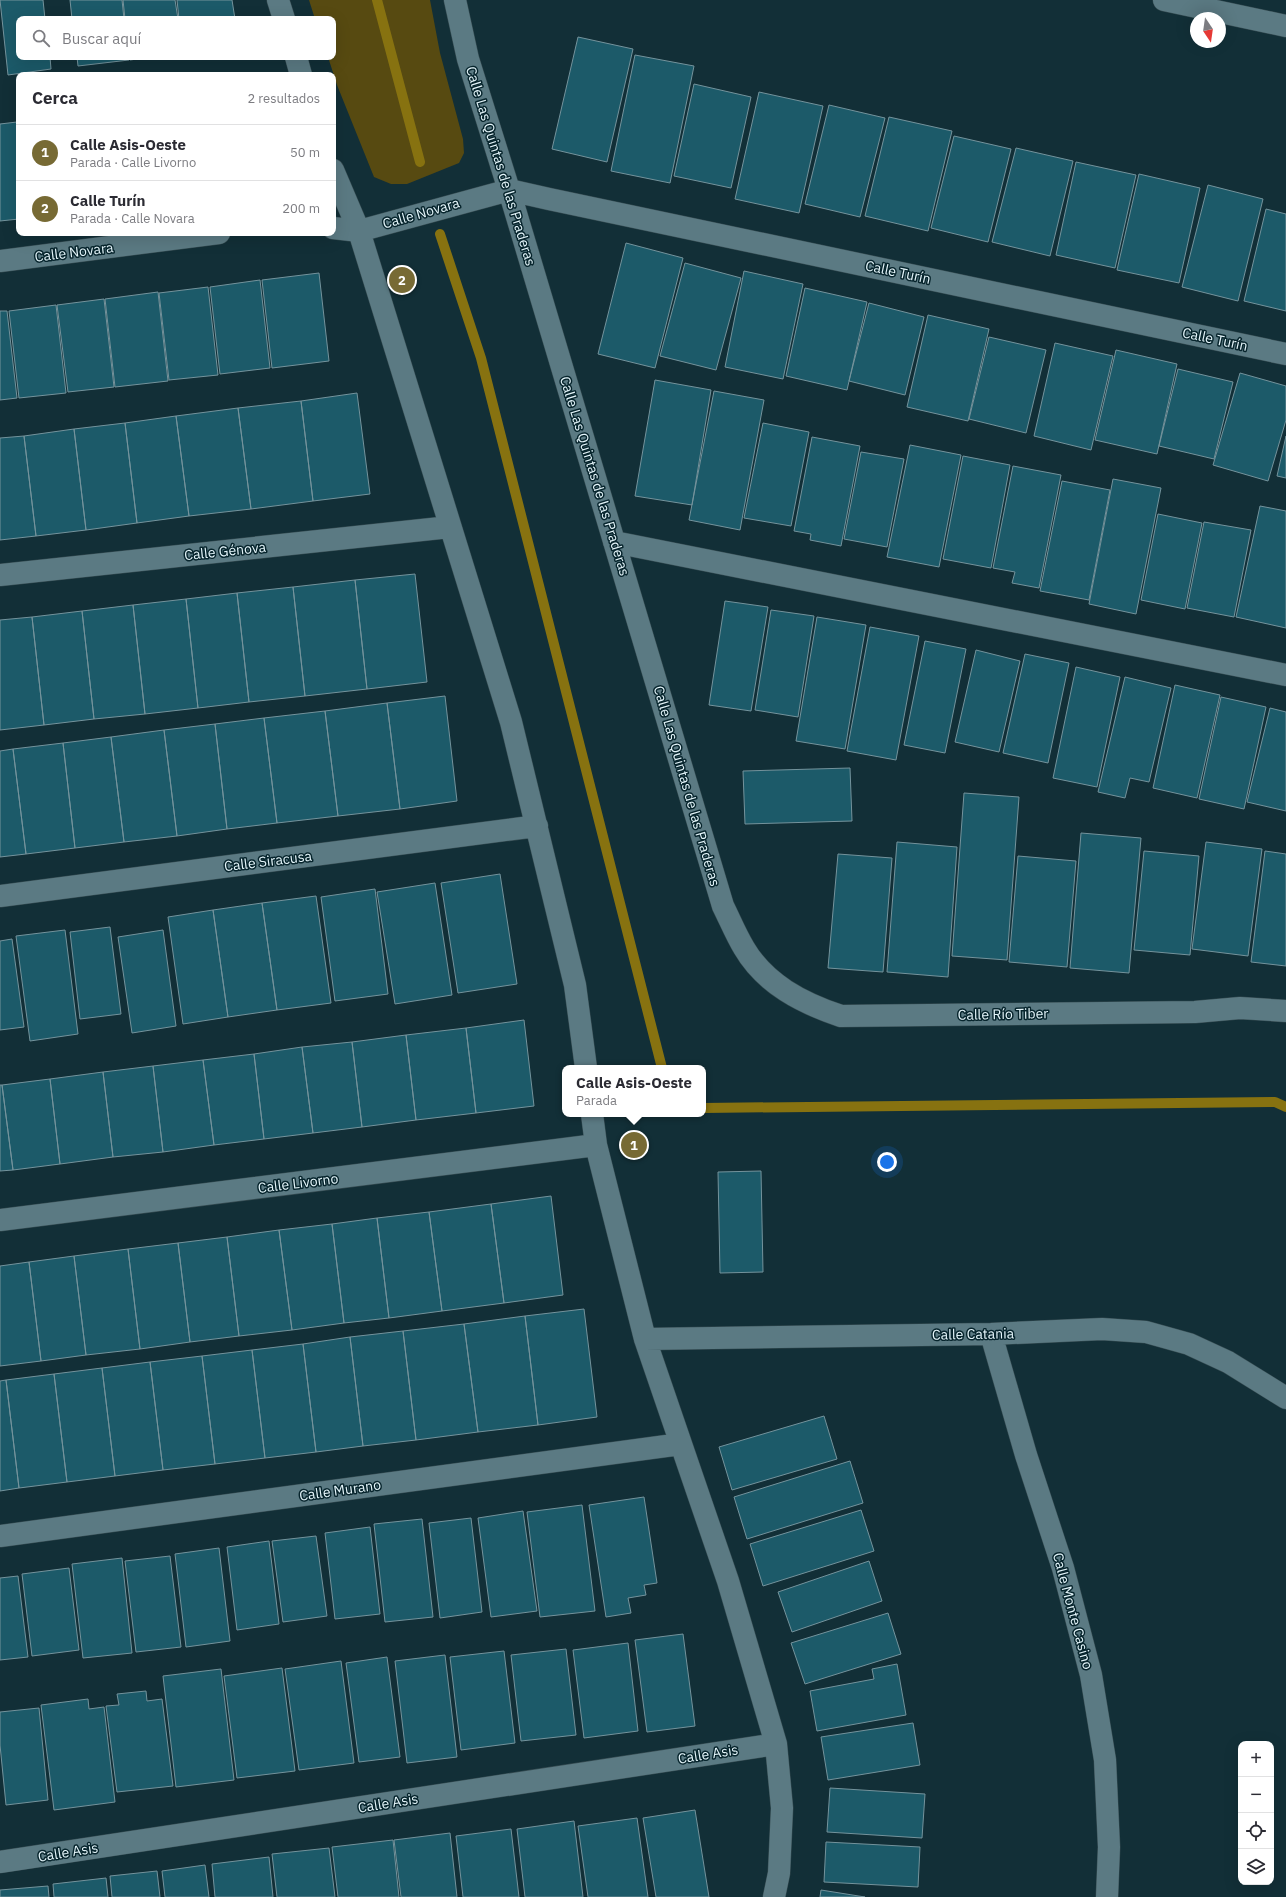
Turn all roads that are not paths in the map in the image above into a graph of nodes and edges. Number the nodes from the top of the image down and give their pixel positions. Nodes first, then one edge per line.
1 (278, 0) edge
2 (455, 0) edge
3 (1164, 0) edge
4 (283, 16) edge
5 (1286, 26) edge
6 (297, 60) edge
7 (300, 72) edge
8 (336, 177) edge
9 (509, 190) junction
10 (336, 228) edge
11 (359, 231) junction
12 (196, 236) edge
13 (0, 261) edge
14 (1286, 354) edge
15 (450, 526) junction
16 (614, 542) junction
17 (0, 575) edge
18 (1286, 676) edge
19 (537, 826) junction
20 (0, 896) edge
21 (744, 948) joint
22 (1286, 1011) edge
23 (586, 1065) edge
24 (592, 1117) edge
25 (596, 1145) junction
26 (0, 1220) edge
27 (991, 1334) junction
28 (645, 1339) junction
29 (1286, 1398) edge
30 (681, 1444) junction
31 (0, 1536) edge
32 (776, 1744) junction
33 (0, 1862) edge
34 (774, 1897) edge
35 (1107, 1897) edge

1 - 4 street
2 - 9 street, Calle Las Quintas de las Praderas
3 - 5 street
6 - 7 street
8 - 11 street
9 - 11 street, Calle Novara
9 - 14 street, Calle Turín
9 - 16 street, Calle Las Quintas de las Praderas
10 - 11 street, Calle Novara
11 - 15 street
12 - 13 street, Calle Novara
15 - 17 street, Calle Génova
15 - 19 street
16 - 18 street
16 - 21 street, Calle Las Quintas de las Praderas
19 - 20 street, Calle Siracusa
19 - 23 street
21 - 22 street, Calle Río Tiber
24 - 25 street
25 - 26 street, Calle Livorno
25 - 28 street
27 - 28 street, Calle Catania
27 - 29 street, Calle Catania
27 - 35 street, Calle Monte Casino
28 - 30 street
30 - 31 street, Calle Murano
30 - 32 street
32 - 33 street, Calle Asis
32 - 34 street

